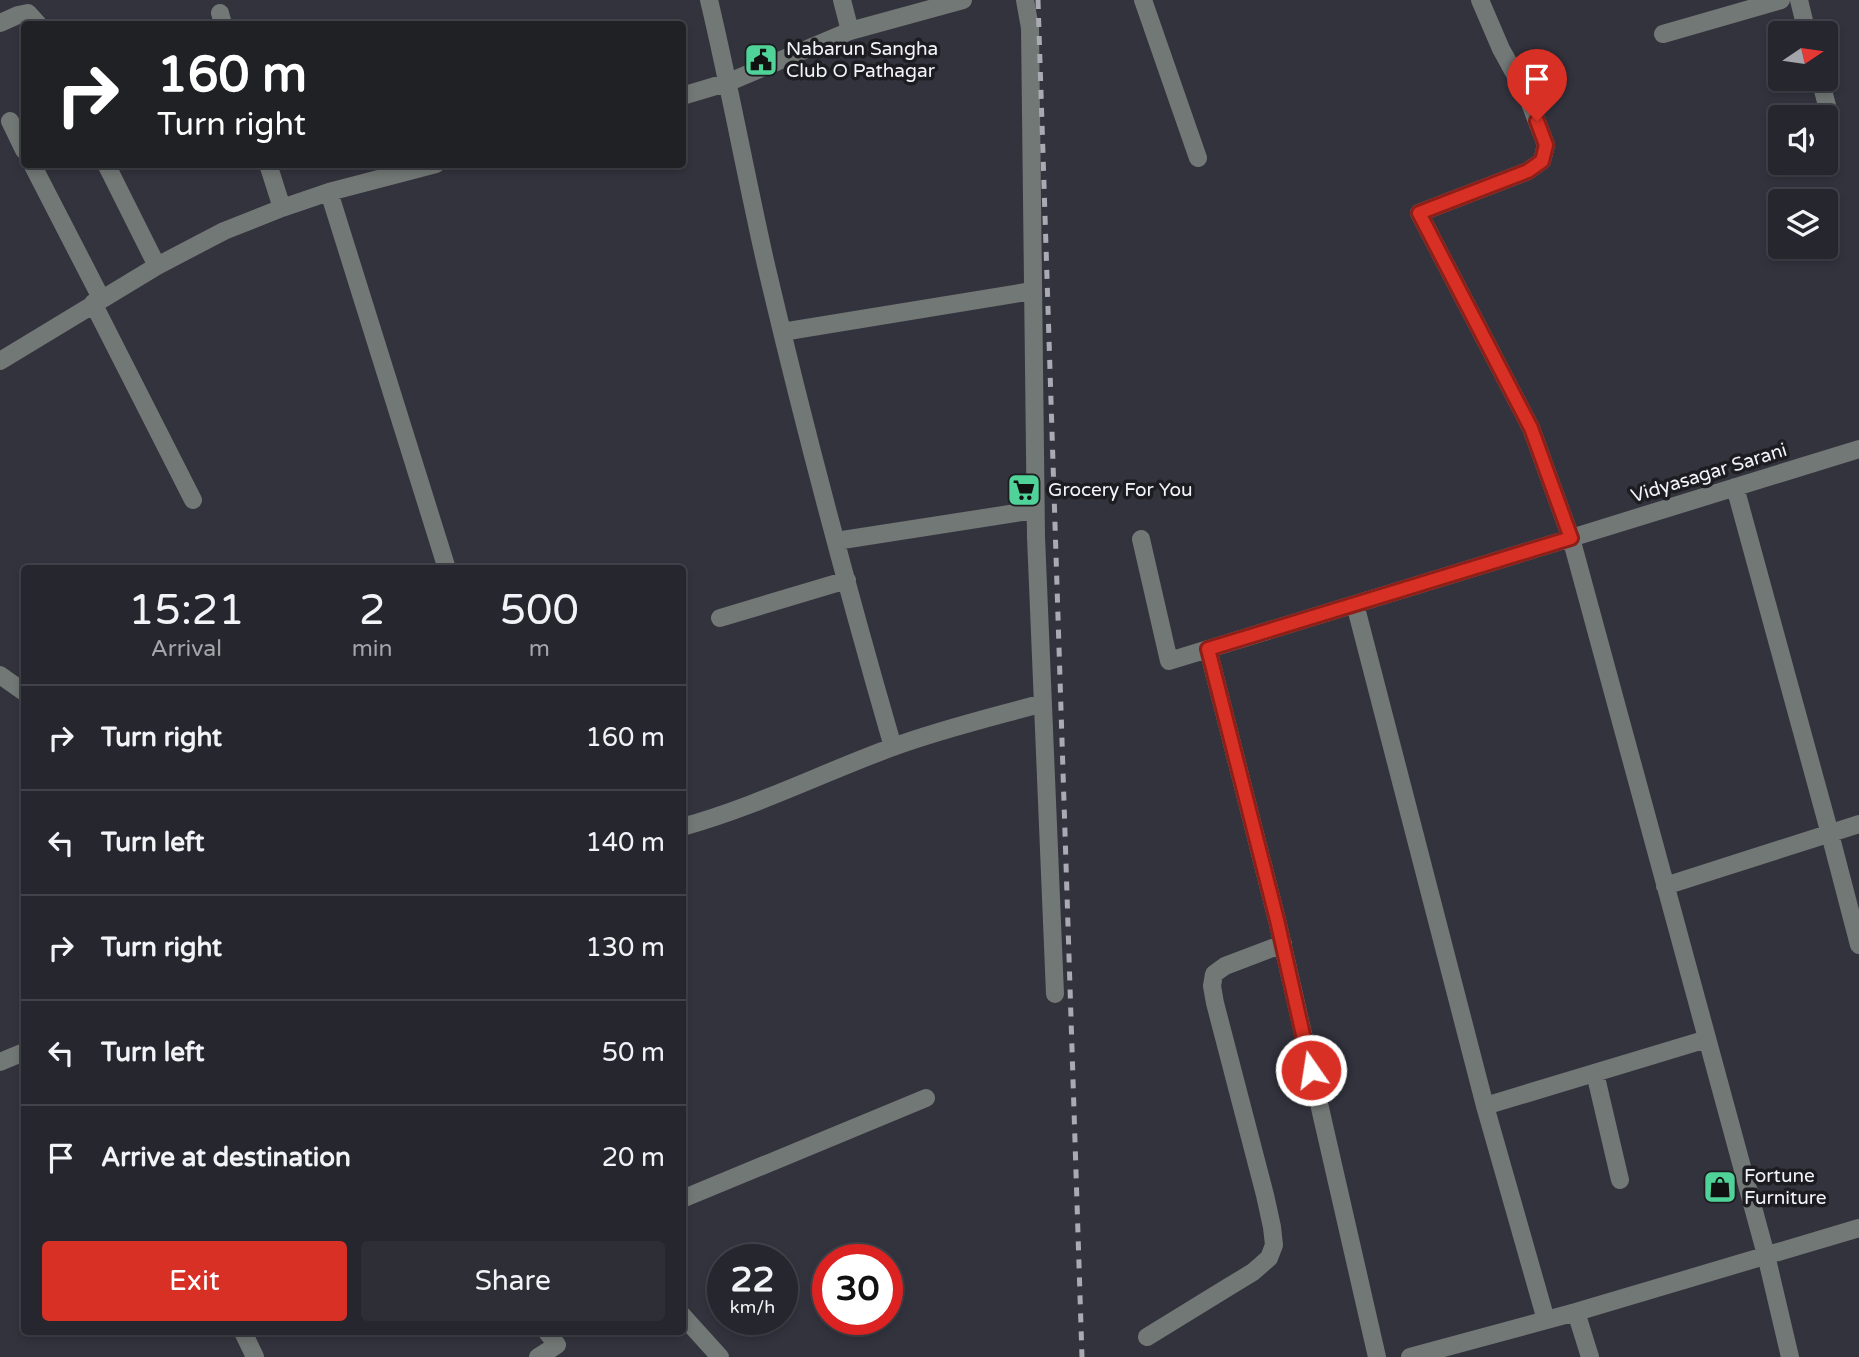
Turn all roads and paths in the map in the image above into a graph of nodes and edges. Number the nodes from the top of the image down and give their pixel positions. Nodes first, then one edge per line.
1 (709, 0) edge
2 (842, 0) edge
3 (963, 0) edge
4 (1025, 0) edge
5 (1143, 0) edge
6 (1480, 0) edge
7 (1781, 0) edge
8 (1799, 0) edge
9 (943, 3) edge
10 (35, 21) edge
11 (1804, 21) edge
12 (0, 23) edge
13 (850, 31) junction
14 (1663, 34) dead end
15 (729, 82) junction
16 (686, 95) edge
17 (10, 121) dead end
18 (21, 144) edge
19 (1198, 158) dead end
20 (34, 168) edge
21 (108, 168) edge
22 (269, 168) edge
23 (421, 168) edge
24 (329, 192) junction
25 (282, 208) junction
26 (157, 266) junction
27 (1032, 291) junction
28 (97, 300) junction
29 (782, 332) junction
30 (0, 361) edge
31 (1859, 449) edge
32 (1735, 487) junction
33 (193, 500) dead end
34 (1035, 510) junction
35 (1571, 538) junction
36 (1141, 539) dead end
37 (836, 541) junction
38 (446, 565) edge
39 (847, 580) junction
40 (1354, 604) junction
41 (720, 618) dead end
42 (1208, 649) junction
43 (0, 675) edge
44 (21, 690) edge
45 (1043, 703) junction
46 (893, 747) junction
47 (1859, 824) edge
48 (686, 826) edge
49 (1830, 834) junction
50 (1665, 886) junction
51 (1283, 944) junction
52 (1859, 945) edge
53 (1055, 994) dead end
54 (1707, 1039) junction
55 (21, 1053) edge
56 (0, 1062) edge
57 (1595, 1073) junction
58 (926, 1098) dead end
59 (1485, 1106) junction
60 (1620, 1181) dead end
61 (686, 1197) edge
62 (1859, 1228) edge
63 (1766, 1255) junction
64 (1576, 1312) junction
65 (686, 1319) edge
66 (1546, 1320) junction
67 (245, 1335) edge
68 (549, 1335) edge
69 (1147, 1337) dead end
70 (719, 1356) edge
71 (256, 1357) edge
72 (538, 1357) edge
73 (1377, 1357) edge
74 (1410, 1357) edge
75 (1590, 1357) edge
76 (1790, 1357) edge

1 - 15 street
2 - 13 street
3 - 9 street
4 - 27 street
5 - 19 street
6 - 35 street
7 - 14 street
8 - 11 street
9 - 13 street
10 - 12 street
13 - 15 street
15 - 16 street
15 - 29 street
17 - 18 street
20 - 28 street
21 - 26 street
22 - 25 street
23 - 24 street
24 - 25 street
24 - 38 street
25 - 26 street
26 - 28 street
27 - 29 street
27 - 34 street
28 - 30 street
28 - 33 street
29 - 37 street
31 - 32 street, Vidyasagar Sarani
32 - 35 street, Vidyasagar Sarani
32 - 49 street
34 - 37 street
34 - 45 street
35 - 40 street, Vidyasagar Sarani
35 - 50 street
36 - 42 street, Vidyasagar Sarani
37 - 39 street
39 - 41 street
39 - 46 street
40 - 42 street, Vidyasagar Sarani
40 - 59 street
42 - 51 street
43 - 44 street
45 - 46 street
45 - 53 street
46 - 48 street
47 - 49 street
49 - 50 street
49 - 52 street
50 - 54 street
51 - 69 street
51 - 73 street
54 - 57 street
54 - 63 street
55 - 56 street
57 - 59 street
57 - 60 street
58 - 61 street
59 - 66 street
62 - 63 street
63 - 64 street
63 - 76 street
64 - 66 street
64 - 75 street
65 - 70 street
66 - 74 street
67 - 71 street
68 - 72 street

